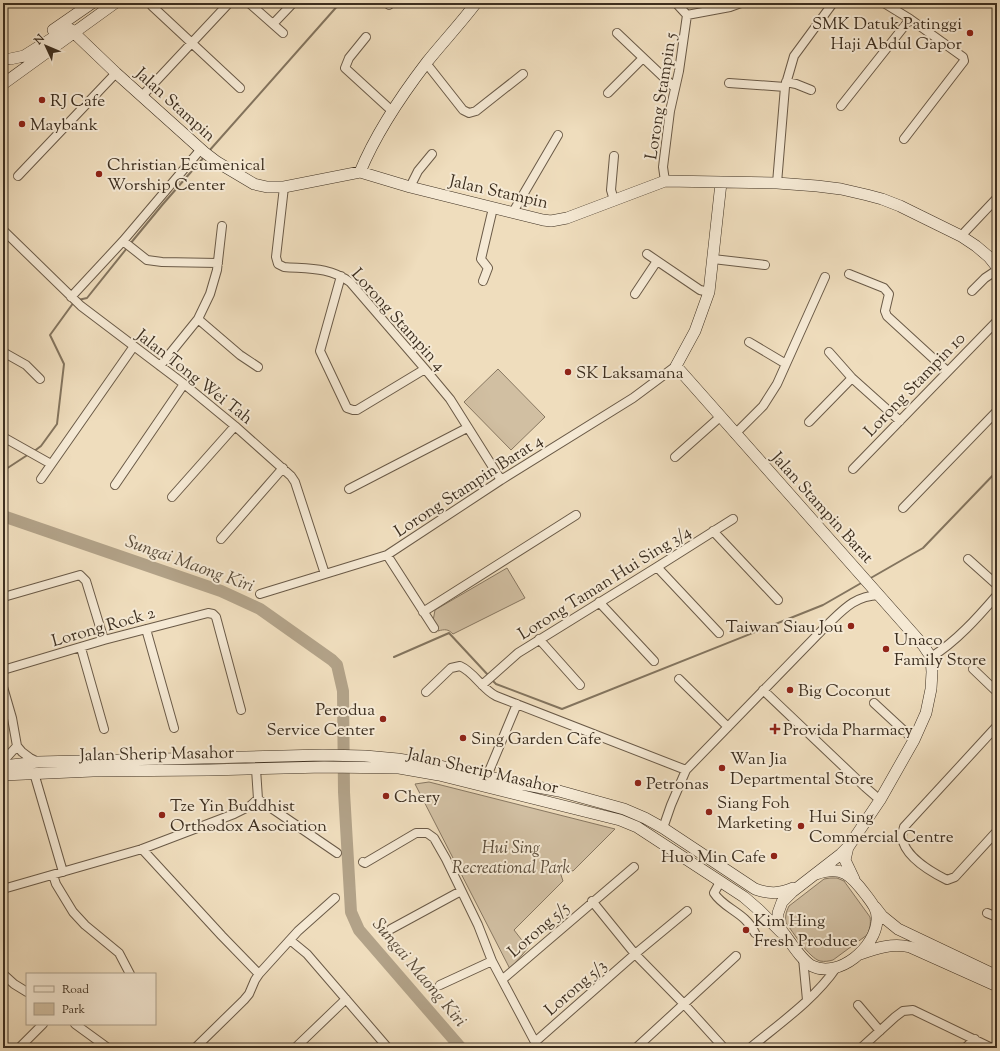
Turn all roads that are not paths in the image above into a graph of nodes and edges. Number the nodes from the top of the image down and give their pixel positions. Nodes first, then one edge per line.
1 (92, 3) edge
2 (114, 3) edge
3 (229, 3) edge
4 (249, 3) edge
5 (293, 3) edge
6 (676, 3) edge
7 (741, 3) edge
8 (833, 3) edge
9 (884, 3) edge
10 (473, 4) edge
11 (152, 6) dead end
12 (688, 15) junction
13 (910, 19) junction
14 (273, 24) junction
15 (616, 32) dead end
16 (74, 33) junction
17 (283, 33) dead end
18 (366, 37) dead end
19 (192, 43) junction
20 (643, 58) junction
21 (7, 62) edge
22 (426, 63) junction
23 (116, 73) junction
24 (523, 74) dead end
25 (729, 83) dead end
26 (3, 84) edge
27 (785, 84) junction
28 (240, 88) dead end
29 (675, 88) junction
30 (811, 90) dead end
31 (608, 93) dead end
32 (142, 96) junction
33 (841, 106) dead end
34 (392, 111) junction
35 (558, 135) dead end
36 (904, 139) dead end
37 (202, 151) junction
38 (432, 154) dead end
39 (614, 156) dead end
40 (360, 172) junction
41 (18, 176) dead end
42 (665, 181) junction
43 (721, 183) junction
44 (777, 183) junction
45 (284, 187) junction
46 (410, 187) junction
47 (997, 198) edge
48 (614, 200) junction
49 (493, 208) junction
50 (513, 212) junction
51 (222, 226) dead end
52 (3, 230) edge
53 (961, 236) junction
54 (125, 243) junction
55 (647, 254) dead end
56 (713, 259) junction
57 (657, 261) junction
58 (218, 263) junction
59 (765, 265) dead end
60 (997, 267) edge
61 (997, 270) edge
62 (849, 274) dead end
63 (341, 276) junction
64 (825, 277) dead end
65 (483, 281) dead end
66 (972, 291) dead end
67 (709, 292) junction
68 (635, 294) dead end
69 (73, 298) junction
70 (198, 319) junction
71 (997, 321) edge
72 (748, 342) dead end
73 (134, 346) junction
74 (3, 352) edge
75 (829, 352) dead end
76 (786, 364) junction
77 (160, 366) junction
78 (676, 366) junction
79 (258, 367) dead end
80 (425, 368) junction
81 (947, 371) junction
82 (852, 378) junction
83 (40, 379) dead end
84 (184, 384) junction
85 (997, 411) edge
86 (720, 416) junction
87 (900, 421) junction
88 (809, 422) dead end
89 (235, 426) junction
90 (467, 428) junction
91 (735, 434) junction
92 (3, 437) edge
93 (675, 458) dead end
94 (51, 464) junction
95 (283, 468) junction
96 (853, 468) dead end
97 (41, 479) dead end
98 (501, 480) junction
99 (115, 485) dead end
100 (349, 489) dead end
101 (172, 497) dead end
102 (903, 508) dead end
103 (576, 515) dead end
104 (733, 518) dead end
105 (713, 531) junction
106 (221, 538) dead end
107 (387, 556) junction
108 (968, 559) dead end
109 (657, 567) junction
110 (325, 574) junction
111 (997, 585) edge
112 (260, 594) dead end
113 (879, 595) junction
114 (997, 595) edge
115 (7, 596) dead end
116 (778, 600) dead end
117 (599, 602) junction
118 (423, 612) junction
119 (434, 628) dead end
120 (146, 629) junction
121 (719, 633) dead end
122 (539, 639) junction
123 (104, 640) junction
124 (81, 648) junction
125 (931, 657) junction
126 (654, 661) dead end
127 (973, 669) dead end
128 (3, 670) edge
129 (679, 679) dead end
130 (484, 684) junction
131 (580, 685) dead end
132 (3, 687) edge
133 (763, 690) junction
134 (426, 692) dead end
135 (997, 692) edge
136 (874, 703) dead end
137 (517, 704) junction
138 (241, 710) dead end
139 (997, 726) edge
140 (728, 727) junction
141 (174, 728) dead end
142 (104, 729) dead end
143 (914, 740) junction
144 (17, 746) junction
145 (3, 760) edge
146 (38, 762) junction
147 (3, 767) edge
148 (256, 769) junction
149 (686, 770) junction
150 (34, 773) junction
151 (3, 775) edge
152 (487, 776) junction
153 (258, 800) junction
154 (880, 800) junction
155 (663, 828) junction
156 (997, 831) edge
157 (848, 846) junction
158 (142, 849) junction
159 (337, 853) dead end
160 (363, 862) dead end
161 (634, 867) dead end
162 (63, 872) junction
163 (816, 874) junction
164 (53, 875) junction
165 (855, 880) junction
166 (720, 882) junction
167 (802, 884) junction
168 (3, 889) edge
169 (461, 891) junction
170 (335, 898) dead end
171 (592, 901) junction
172 (875, 907) junction
173 (687, 911) dead end
174 (987, 914) dead end
175 (997, 917) edge
176 (391, 929) dead end
177 (754, 933) dead end
178 (290, 940) junction
179 (792, 944) junction
180 (635, 954) junction
181 (858, 954) junction
182 (736, 956) dead end
183 (803, 958) junction
184 (492, 961) junction
185 (836, 968) junction
186 (129, 973) edge
187 (3, 974) edge
188 (259, 974) junction
189 (997, 976) edge
190 (503, 979) junction
191 (440, 985) dead end
192 (997, 986) edge
193 (26, 991) edge
194 (346, 999) junction
195 (807, 1000) junction
196 (684, 1004) junction
197 (858, 1005) dead end
198 (42, 1025) edge
199 (76, 1025) edge
200 (880, 1031) junction
201 (974, 1039) junction
202 (538, 1045) edge
203 (199, 1047) edge
204 (19, 1048) edge
205 (108, 1048) edge
206 (295, 1048) edge
207 (388, 1048) edge
208 (636, 1048) edge
209 (724, 1048) edge
210 (750, 1048) edge
211 (861, 1048) edge
212 (965, 1048) edge
213 (992, 1048) edge

1 - 21 main road
2 - 16 main road
3 - 19 street
4 - 14 street
5 - 14 street
6 - 12 street
7 - 12 street
8 - 27 street
9 - 13 street
10 - 22 main road
11 - 19 street
12 - 29 street, Lorong Stampin 5
13 - 33 street
13 - 36 street
14 - 17 street
15 - 20 street
16 - 21 main road
16 - 23 main road, Jalan Stampin
16 - 26 main road
18 - 34 street
19 - 28 street
19 - 32 street
20 - 29 street
20 - 31 street
22 - 24 street
22 - 34 main road
23 - 32 main road, Jalan Stampin
23 - 41 street
25 - 27 street
27 - 30 street
27 - 44 street
29 - 42 street, Lorong Stampin 5
32 - 37 main road, Jalan Stampin
34 - 40 main road
35 - 50 street
37 - 45 main road, Jalan Stampin
37 - 54 street
38 - 46 street
39 - 48 street
40 - 45 main road, Jalan Stampin
40 - 46 main road, Jalan Stampin
42 - 43 main road, Jalan Stampin
42 - 48 main road, Jalan Stampin
43 - 44 main road, Jalan Stampin
43 - 56 main road
44 - 53 main road, Jalan Stampin
45 - 63 street, Lorong Stampin 4
46 - 49 main road, Jalan Stampin
47 - 53 street
48 - 50 main road, Jalan Stampin
49 - 50 main road, Jalan Stampin
49 - 65 street
51 - 58 street
52 - 69 street, Jalan Tong Wei Tah
53 - 60 main road, Jalan Stampin
54 - 58 street
54 - 69 street
55 - 57 street
56 - 59 street
56 - 67 main road
57 - 67 street
57 - 68 street
58 - 70 street
61 - 66 street
62 - 81 street
63 - 80 street, Lorong Stampin 4
63 - 80 street
64 - 76 street
67 - 78 main road
69 - 73 street, Jalan Tong Wei Tah
70 - 77 street
70 - 79 street
71 - 81 street, Lorong Stampin 10
72 - 76 street
73 - 77 street, Jalan Tong Wei Tah
73 - 94 street
74 - 83 street
75 - 82 street
76 - 91 street
77 - 84 street, Jalan Tong Wei Tah
78 - 86 main road, Jalan Stampin Barat
78 - 98 street, Lorong Stampin Barat 4
80 - 90 street, Lorong Stampin 4
81 - 87 street, Lorong Stampin 10
82 - 87 street
82 - 88 street
84 - 89 street, Jalan Tong Wei Tah
84 - 99 street
85 - 102 street
86 - 91 main road, Jalan Stampin Barat
86 - 93 street
87 - 96 street, Lorong Stampin 10
89 - 95 street, Jalan Tong Wei Tah
89 - 101 street
90 - 98 street, Lorong Stampin 4
90 - 100 street
91 - 113 main road, Jalan Stampin Barat
92 - 94 street
94 - 97 street
95 - 106 street
95 - 110 street, Jalan Tong Wei Tah
98 - 107 street, Lorong Stampin Barat 4
103 - 118 street
104 - 105 street, Lorong Taman Hui Sing 3/4
105 - 109 street, Lorong Taman Hui Sing 3/4
105 - 116 street
107 - 110 street, Lorong Stampin Barat 4
107 - 118 street
108 - 111 street
109 - 117 street, Lorong Taman Hui Sing 3/4
109 - 121 street
110 - 112 street, Lorong Stampin Barat 4
113 - 125 main road, Jalan Stampin Barat
113 - 133 street
114 - 125 street
115 - 123 street
117 - 122 street, Lorong Taman Hui Sing 3/4
117 - 126 street
118 - 119 street
120 - 123 street, Lorong Rock 2
120 - 138 street, Lorong Rock 2
120 - 141 street
122 - 130 street, Lorong Taman Hui Sing 3/4
122 - 131 street
123 - 124 street, Lorong Rock 2
124 - 128 street, Lorong Rock 2
124 - 142 street
125 - 143 main road
127 - 135 street
129 - 140 street
130 - 134 street
130 - 137 street
132 - 144 street
133 - 140 street
133 - 154 street
136 - 143 street
137 - 149 street
137 - 152 street
139 - 156 street
140 - 149 street
143 - 154 main road
144 - 145 street
144 - 146 street
146 - 147 main road, Jalan Sherip Masahor
146 - 152 main road, Jalan Sherip Masahor
147 - 150 main road
148 - 150 main road, Jalan Sherip Masahor
148 - 153 street
148 - 166 main road, Jalan Sherip Masahor
149 - 155 street
150 - 151 main road, Jalan Sherip Masahor
150 - 162 street
152 - 155 main road, Jalan Sherip Masahor
153 - 158 street
153 - 159 street
154 - 157 main road
155 - 167 main road, Jalan Sherip Masahor
157 - 163 main road
157 - 165 main road
158 - 162 street
158 - 188 street
160 - 169 street
161 - 171 street, Lorong 5/5
162 - 164 street
163 - 165 main road
163 - 167 main road
164 - 168 street
164 - 186 street
165 - 172 main road
166 - 177 street
166 - 179 main road, Jalan Sherip Masahor
167 - 179 main road
169 - 176 street
169 - 184 street
170 - 178 street
171 - 180 street
171 - 190 street, Lorong 5/5
172 - 181 main road
172 - 189 main road
173 - 180 street, Lorong 5/3
174 - 175 street
178 - 188 street
178 - 194 street
179 - 183 main road
180 - 196 street
180 - 202 street, Lorong 5/3
181 - 185 main road
181 - 192 main road
182 - 196 street
183 - 185 main road
183 - 195 street
184 - 190 street
184 - 191 street
185 - 195 street
187 - 193 street
188 - 203 street
190 - 202 street
194 - 206 street
194 - 207 street
195 - 210 street
196 - 208 street
196 - 209 street
197 - 200 street
198 - 204 street
199 - 205 street
200 - 201 street
200 - 211 street
201 - 212 street
201 - 213 street

